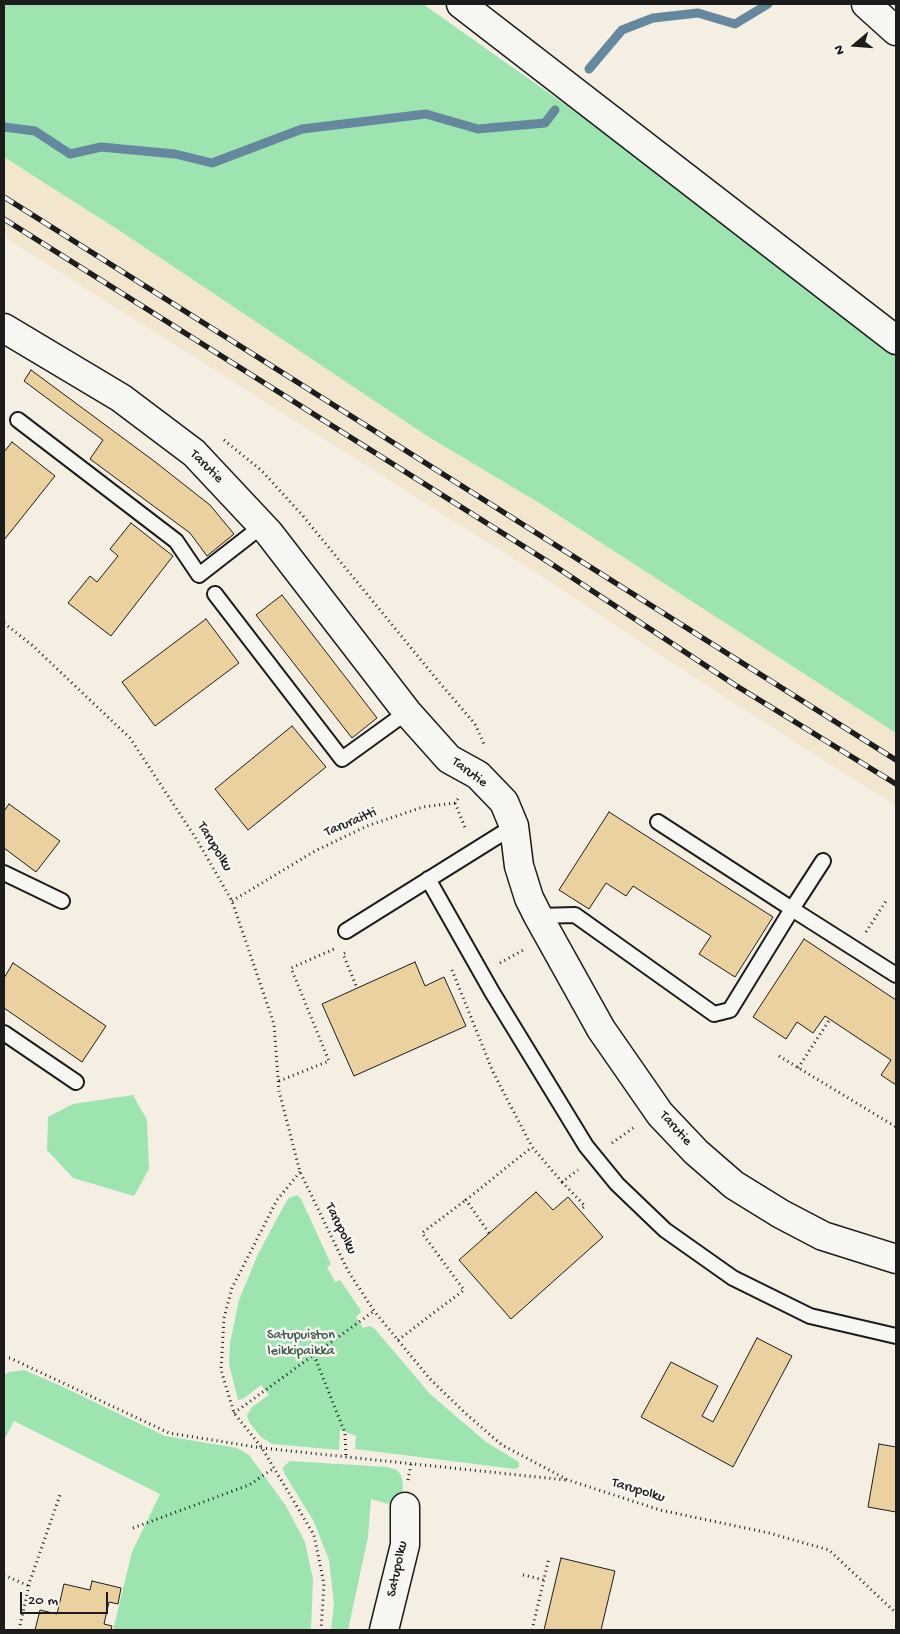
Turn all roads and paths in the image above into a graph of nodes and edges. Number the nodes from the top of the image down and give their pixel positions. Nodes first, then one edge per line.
1 (461, 4) edge
2 (866, 4) edge
3 (896, 31) edge
4 (4, 328) edge
5 (896, 340) edge
6 (18, 420) dead end
7 (262, 526) junction
8 (215, 594) dead end
9 (4, 623) edge
10 (407, 712) junction
11 (478, 776) junction
12 (658, 822) dead end
13 (514, 826) junction
14 (823, 861) dead end
15 (4, 873) edge
16 (428, 879) junction
17 (62, 901) dead end
18 (232, 901) junction
19 (886, 901) dead end
20 (792, 909) junction
21 (538, 916) junction
22 (346, 931) dead end
23 (532, 945) dead end
24 (339, 946) dead end
25 (352, 949) dead end
26 (856, 949) junction
27 (448, 962) dead end
28 (482, 972) junction
29 (896, 975) edge
30 (357, 988) dead end
31 (830, 1019) dead end
32 (4, 1033) edge
33 (779, 1056) dead end
34 (798, 1068) junction
35 (278, 1081) junction
36 (76, 1082) dead end
37 (642, 1122) dead end
38 (896, 1127) edge
39 (532, 1147) junction
40 (594, 1157) junction
41 (300, 1172) junction
42 (562, 1182) junction
43 (466, 1200) junction
44 (580, 1210) dead end
45 (489, 1233) dead end
46 (896, 1259) edge
47 (374, 1311) junction
48 (896, 1336) edge
49 (398, 1340) junction
50 (314, 1355) junction
51 (4, 1358) edge
52 (234, 1413) junction
53 (262, 1448) junction
54 (346, 1457) junction
55 (274, 1468) junction
56 (568, 1480) junction
57 (61, 1492) dead end
58 (405, 1507) dead end
59 (133, 1528) dead end
60 (550, 1558) dead end
61 (522, 1575) dead end
62 (4, 1576) edge
63 (544, 1580) junction
64 (29, 1586) junction
65 (896, 1613) edge
66 (19, 1630) edge
67 (322, 1630) edge
68 (384, 1630) edge
69 (532, 1630) edge

1 - 5 main road
2 - 3 main road
4 - 7 main road, Tarutie
6 - 7 lane
7 - 10 main road, Tarutie
8 - 10 lane
9 - 18 path, Tarupolku
10 - 11 main road, Tarutie
11 - 13 main road, Tarutie
11 - 18 path, Taruraitti
12 - 20 lane
13 - 16 lane
13 - 21 main road, Tarutie
14 - 20 lane
15 - 17 lane
16 - 22 lane
16 - 28 lane
18 - 35 path, Tarupolku
19 - 26 path
20 - 21 lane
20 - 26 lane
21 - 46 main road, Tarutie
23 - 28 path
24 - 35 path
25 - 30 path
26 - 29 lane
27 - 39 path
28 - 40 lane
31 - 34 path
32 - 36 lane
33 - 34 path
34 - 38 path
35 - 41 path, Tarupolku
37 - 40 path
39 - 42 path
39 - 43 path
40 - 42 path
40 - 48 lane
41 - 47 path, Tarupolku
41 - 52 path
42 - 44 path
43 - 45 path
43 - 49 path
47 - 49 path, Tarupolku
47 - 50 path
49 - 56 path, Tarupolku
50 - 52 path
50 - 54 path
51 - 53 path
52 - 53 path
53 - 54 path
53 - 55 path
54 - 56 path
55 - 59 path
55 - 67 path
56 - 65 path, Tarupolku
57 - 64 path
58 - 68 main road, Satupolku
60 - 63 path
61 - 63 path
62 - 64 path
63 - 69 path
64 - 66 path

